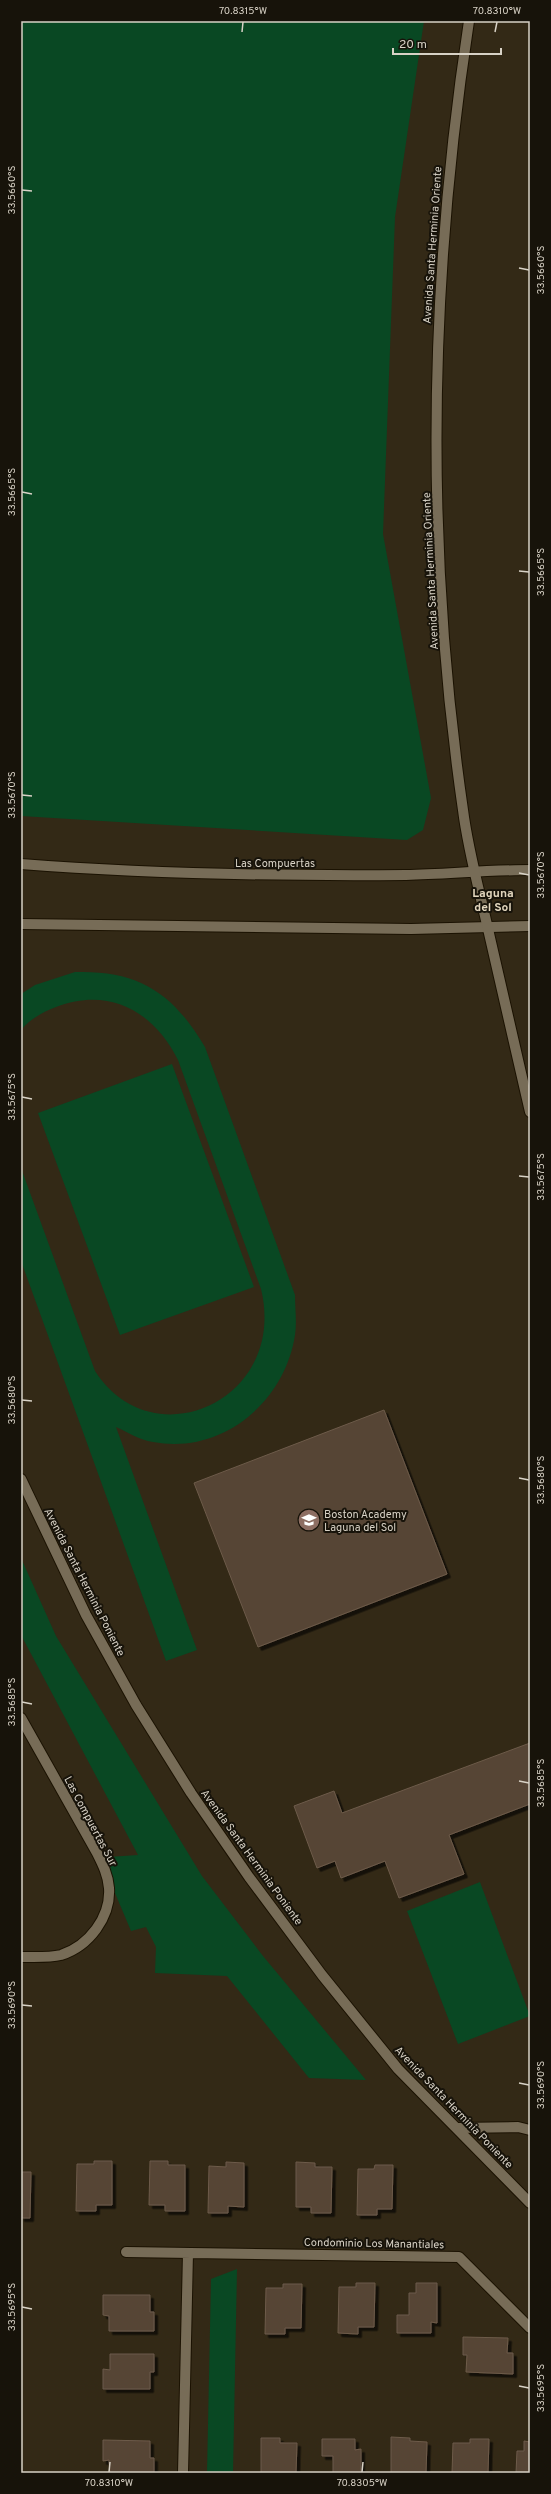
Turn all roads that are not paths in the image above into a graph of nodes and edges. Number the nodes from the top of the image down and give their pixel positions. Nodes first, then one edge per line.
1 (468, 21) edge
2 (21, 864) edge
3 (530, 870) edge
4 (474, 872) junction
5 (21, 924) edge
6 (530, 926) edge
7 (488, 928) junction
8 (530, 1112) edge
9 (21, 1479) edge
10 (21, 1718) edge
11 (21, 1956) edge
12 (457, 2128) junction
13 (530, 2130) edge
14 (530, 2203) edge
15 (126, 2252) dead end
16 (188, 2253) junction
17 (530, 2328) edge
18 (183, 2473) edge

1 - 4 street, Avenida Santa Herminia Oriente
2 - 4 street, Las Compuertas
3 - 4 street, Las Compuertas
4 - 7 street, Avenida Santa Herminia Oriente
5 - 7 street
6 - 7 street
7 - 8 street, Avenida Santa Herminia Oriente
9 - 12 street, Avenida Santa Herminia Poniente
10 - 11 street, Las Compuertas Sur
12 - 13 street
12 - 14 street, Avenida Santa Herminia Poniente
15 - 16 street, Condominio Los Manantiales
16 - 17 street, Condominio Los Manantiales
16 - 18 street

